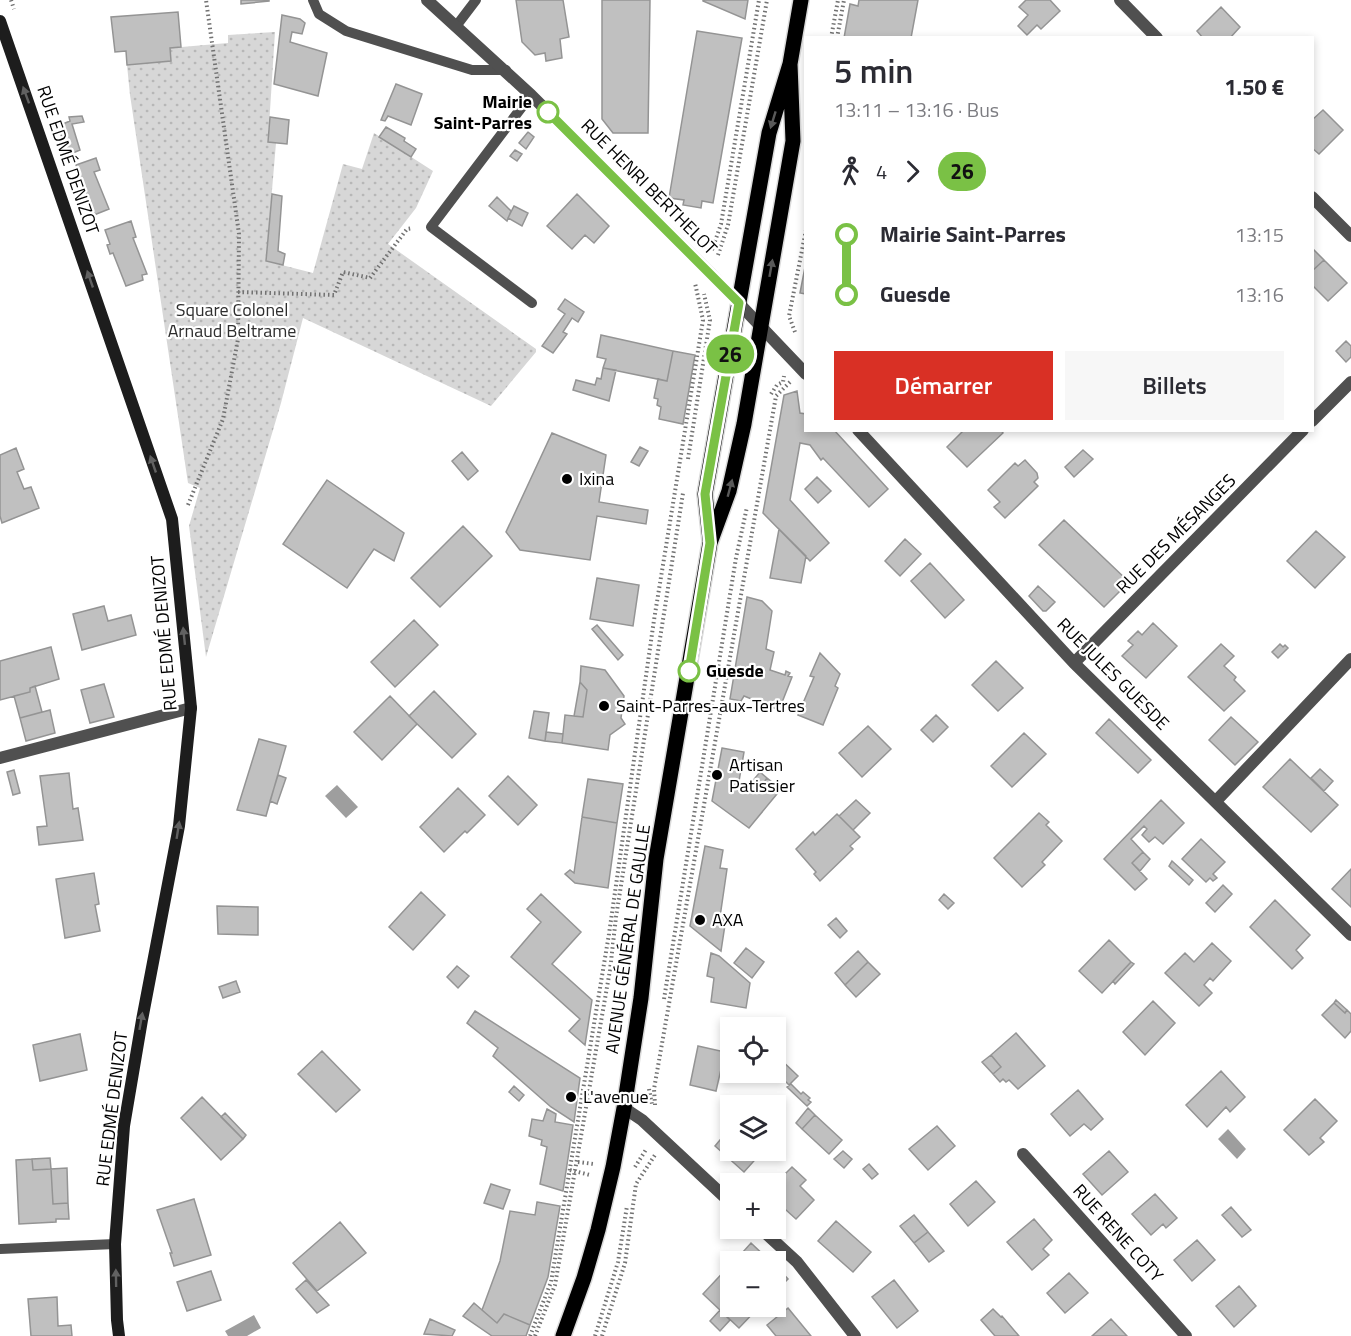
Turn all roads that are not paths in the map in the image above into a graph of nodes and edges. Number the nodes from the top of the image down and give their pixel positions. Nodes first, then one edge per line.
1 (313, 0) edge
2 (427, 0) edge
3 (477, 0) edge
4 (801, 0) edge
5 (1120, 0) edge
6 (0, 21) edge
7 (457, 26) junction
8 (1155, 36) edge
9 (790, 64) junction
10 (506, 70) junction
11 (531, 95) junction
12 (1314, 198) edge
13 (1351, 236) edge
14 (532, 303) dead end
15 (739, 303) junction
16 (761, 326) junction
17 (804, 372) edge
18 (1351, 382) edge
19 (1314, 419) edge
20 (860, 432) edge
21 (1301, 432) edge
22 (710, 543) junction
23 (1351, 658) edge
24 (1074, 663) junction
25 (191, 708) junction
26 (0, 758) edge
27 (1216, 801) junction
28 (1351, 935) edge
29 (624, 1108) junction
30 (1023, 1154) dead end
31 (720, 1193) edge
32 (772, 1239) edge
33 (115, 1244) junction
34 (0, 1249) edge
35 (119, 1336) edge
36 (563, 1336) edge
37 (855, 1336) edge
38 (1186, 1336) edge

1 - 10 lane
2 - 7 street, RUE HENRI BERTHELOT
3 - 7 lane
4 - 9 main road, AVENUE GÉNÉRAL DE GAULLE
5 - 8 street
25 -> 6 street, RUE EDMÉ DENIZOT
7 - 10 street, RUE HENRI BERTHELOT
9 -> 15 main road, AVENUE GÉNÉRAL DE GAULLE
16 -> 9 main road, AVENUE GÉNÉRAL DE GAULLE
10 - 11 street, RUE HENRI BERTHELOT
11 - 14 lane
11 - 15 street, RUE HENRI BERTHELOT
12 - 13 street
15 - 16 street
15 - 22 main road, AVENUE GÉNÉRAL DE GAULLE
16 - 17 street
22 -> 16 main road, AVENUE GÉNÉRAL DE GAULLE
18 - 19 street
20 - 24 street, RUE JULES GUESDE
21 - 24 street, RUE DES MÉSANGES
22 - 29 main road, AVENUE GÉNÉRAL DE GAULLE
23 - 27 street
24 - 27 street, RUE JULES GUESDE
25 - 26 street
33 -> 25 street, RUE EDMÉ DENIZOT
27 - 28 street, RUE JULES GUESDE
29 - 31 street
29 - 36 main road, AVENUE GÉNÉRAL DE GAULLE
30 - 38 street, RUE RENE COTY
32 - 37 street
33 - 34 lane
35 -> 33 street, RUE EDMÉ DENIZOT

